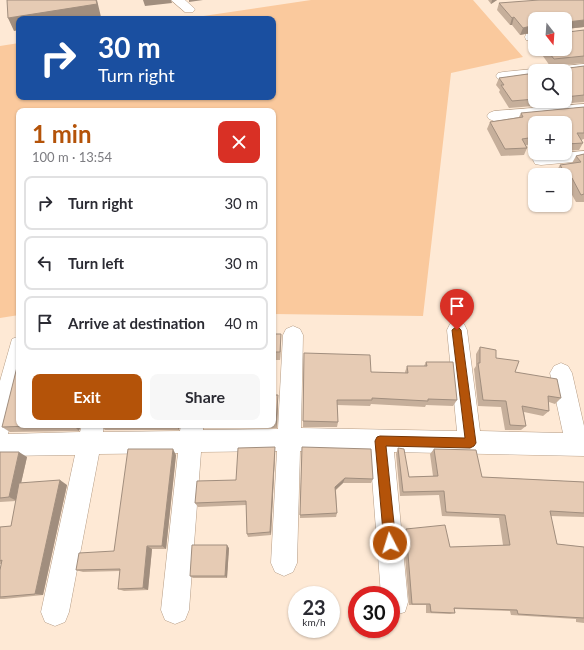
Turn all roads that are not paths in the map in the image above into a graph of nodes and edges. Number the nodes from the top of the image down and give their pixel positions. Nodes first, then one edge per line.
1 (177, 0) edge
2 (189, 9) dead end
3 (584, 68) edge
4 (572, 69) edge
5 (528, 73) edge
6 (503, 76) edge
7 (584, 109) edge
8 (494, 116) dead end
9 (584, 156) edge
10 (572, 157) edge
11 (457, 330) dead end
12 (293, 335) dead end
13 (16, 359) edge
14 (561, 373) dead end
15 (0, 427) edge
16 (191, 433) edge
17 (91, 434) edge
18 (289, 440) junction
19 (380, 441) junction
20 (470, 443) junction
21 (0, 445) edge
22 (581, 445) edge
23 (284, 563) dead end
24 (394, 586) edge
25 (175, 610) dead end
26 (55, 612) dead end

1 - 2 street
3 - 4 street
5 - 6 street
7 - 8 street
9 - 10 street
11 - 20 street
12 - 18 street
13 - 15 street
14 - 22 street
16 - 17 street
16 - 18 street
16 - 25 street
17 - 21 street
17 - 26 street
18 - 19 street
18 - 23 street
19 - 20 street
19 - 24 street
20 - 22 street

